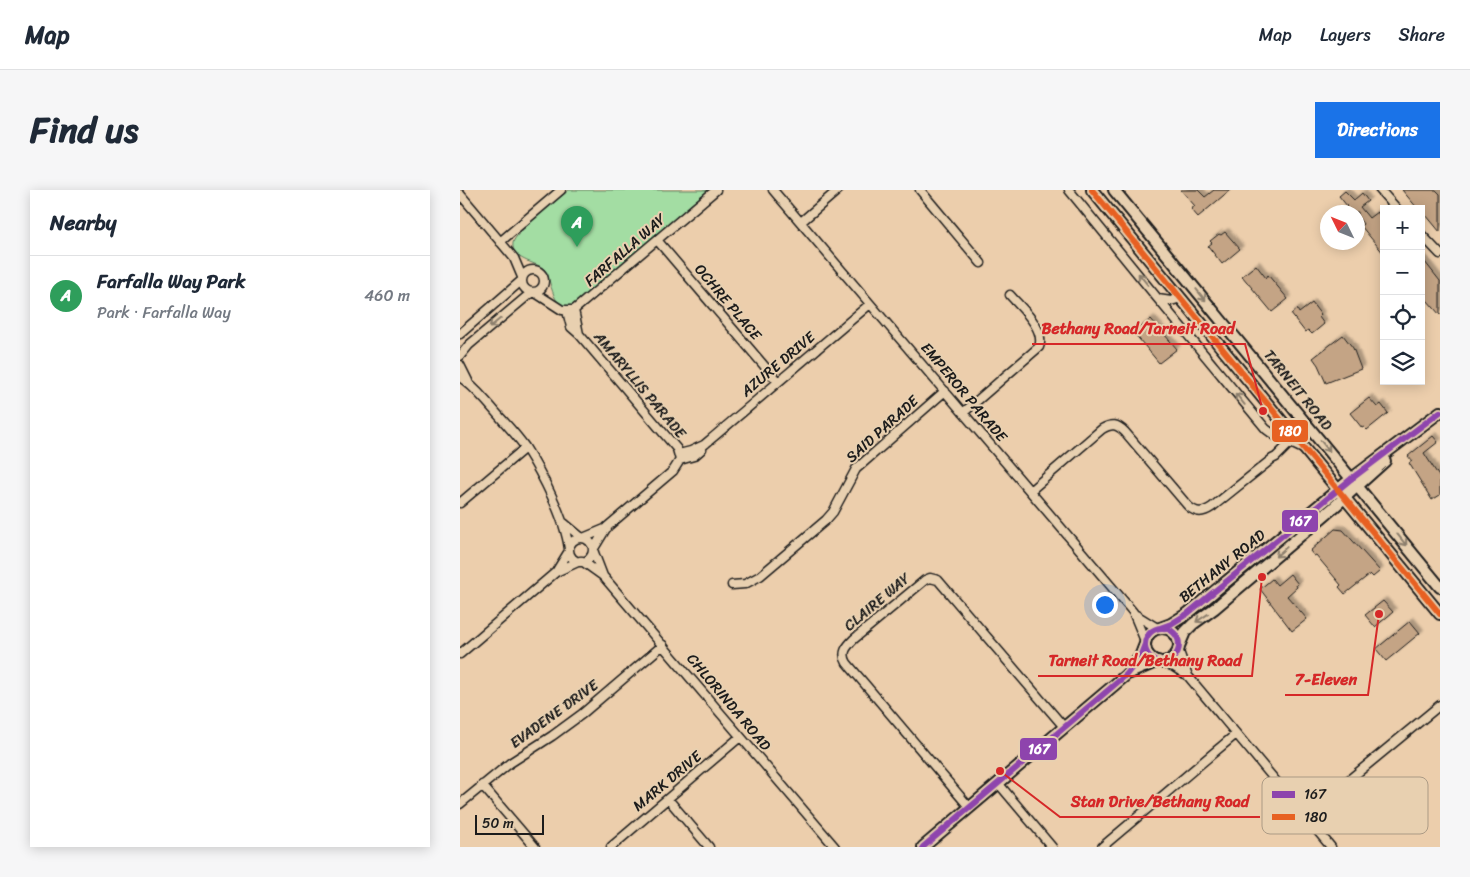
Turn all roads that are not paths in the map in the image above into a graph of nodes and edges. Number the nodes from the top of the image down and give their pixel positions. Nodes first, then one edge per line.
1 (560, 190) edge
2 (716, 190) edge
3 (773, 190) edge
4 (838, 190) edge
5 (920, 190) edge
6 (1069, 190) edge
7 (1092, 190) edge
8 (1380, 190) edge
9 (1116, 192) edge
10 (460, 194) edge
11 (1393, 205) edge
12 (801, 222) junction
13 (1425, 238) edge
14 (657, 240) junction
15 (500, 242) junction
16 (1440, 254) edge
17 (514, 258) junction
18 (981, 263) dead end
19 (533, 269) junction
20 (522, 279) junction
21 (544, 282) junction
22 (533, 292) junction
23 (1010, 295) dead end
24 (1181, 298) junction
25 (1158, 299) junction
26 (552, 303) junction
27 (870, 304) junction
28 (570, 311) junction
29 (460, 334) edge
30 (460, 356) edge
31 (460, 365) edge
32 (460, 377) edge
33 (469, 382) junction
34 (778, 382) junction
35 (945, 392) junction
36 (1440, 412) edge
37 (963, 413) junction
38 (1281, 439) junction
39 (1290, 443) junction
40 (525, 448) junction
41 (1305, 450) junction
42 (679, 457) junction
43 (1272, 459) junction
44 (1354, 482) junction
45 (1030, 491) junction
46 (1340, 494) junction
47 (460, 503) edge
48 (562, 521) junction
49 (607, 528) junction
50 (583, 538) junction
51 (569, 550) junction
52 (593, 550) junction
53 (581, 562) junction
54 (556, 572) junction
55 (603, 576) junction
56 (732, 585) dead end
57 (1440, 587) edge
58 (1133, 612) junction
59 (1440, 614) edge
60 (1159, 628) junction
61 (1145, 642) junction
62 (662, 645) junction
63 (1178, 648) junction
64 (460, 654) edge
65 (1160, 661) junction
66 (1126, 675) junction
67 (1188, 676) junction
68 (1440, 705) edge
69 (1064, 727) junction
70 (1236, 734) junction
71 (740, 737) junction
72 (1272, 777) edge
73 (1352, 777) edge
74 (998, 783) junction
75 (482, 785) junction
76 (668, 799) junction
77 (460, 804) edge
78 (970, 808) junction
79 (1320, 834) edge
80 (535, 847) edge
81 (611, 847) edge
82 (709, 847) edge
83 (835, 847) edge
84 (923, 847) edge
85 (1052, 847) edge
86 (1102, 847) edge
87 (1331, 847) edge

1 - 15 street
2 - 14 street, FARFALLA WAY
3 - 12 street, EMPEROR PARADE
4 - 12 street
5 - 18 street
25 -> 6 street
7 - 24 main road
8 - 11 street
9 - 24 main road
9 -> 44 main road, TARNEIT ROAD
10 - 15 street
12 - 27 street, EMPEROR PARADE
13 - 16 street
14 - 28 street, FARFALLA WAY
14 - 34 street, OCHRE PLACE
15 - 17 street
17 - 19 street
17 - 20 street
19 - 20 street
19 - 21 street
20 - 22 street
20 - 29 street
21 - 22 street
21 - 26 street
22 - 26 street
22 -> 30 street
23 - 37 street
24 - 25 street
24 - 41 main road
38 -> 25 street
26 - 28 street
27 - 34 street, AZURE DRIVE
27 - 35 street, EMPEROR PARADE
28 - 42 street, AMARYLLIS PARADE
31 - 33 street
32 - 33 street
33 - 40 street
34 - 42 street, AZURE DRIVE
35 - 37 street, EMPEROR PARADE
35 - 56 street, SAID PARADE
36 - 44 main road, BETHANY ROAD
37 - 45 street, EMPEROR PARADE
38 - 39 street
38 - 43 street
39 - 41 street
39 - 43 street
40 - 47 street
40 - 48 street
41 - 46 main road
42 - 49 street
43 - 45 street
44 - 46 main road, BETHANY ROAD
44 -> 57 main road, TARNEIT ROAD
45 - 58 street, EMPEROR PARADE
46 - 59 main road
46 - 60 main road, BETHANY ROAD
46 -> 63 main road, BETHANY ROAD
48 - 50 street
48 - 51 street
49 - 50 street
49 - 52 street
50 - 51 street
50 - 52 street
51 - 53 street
51 - 54 street
52 - 53 street
52 - 55 street, CHLORINDA ROAD
53 - 54 street
53 - 55 street, CHLORINDA ROAD
54 - 64 street
55 - 62 street, CHLORINDA ROAD
58 - 60 street, EMPEROR PARADE
58 - 61 street, EMPEROR PARADE
60 - 61 main road
60 - 63 main road
61 - 65 main road
61 - 66 main road
62 - 71 street, CHLORINDA ROAD
62 - 75 street, EVADENE DRIVE
63 - 65 main road
63 - 67 street
65 - 66 main road
65 - 67 street
66 - 69 main road
67 - 70 street
68 - 73 street
69 - 74 main road
69 - 78 street, CLAIRE WAY
70 - 72 street
70 - 86 street
71 - 76 street, MARK DRIVE
71 - 83 street, CHLORINDA ROAD
74 - 78 main road
74 - 85 street
75 - 77 street, EVADENE DRIVE
75 - 80 street
76 - 81 street, MARK DRIVE
76 - 82 street
78 - 84 main road
79 - 87 street

